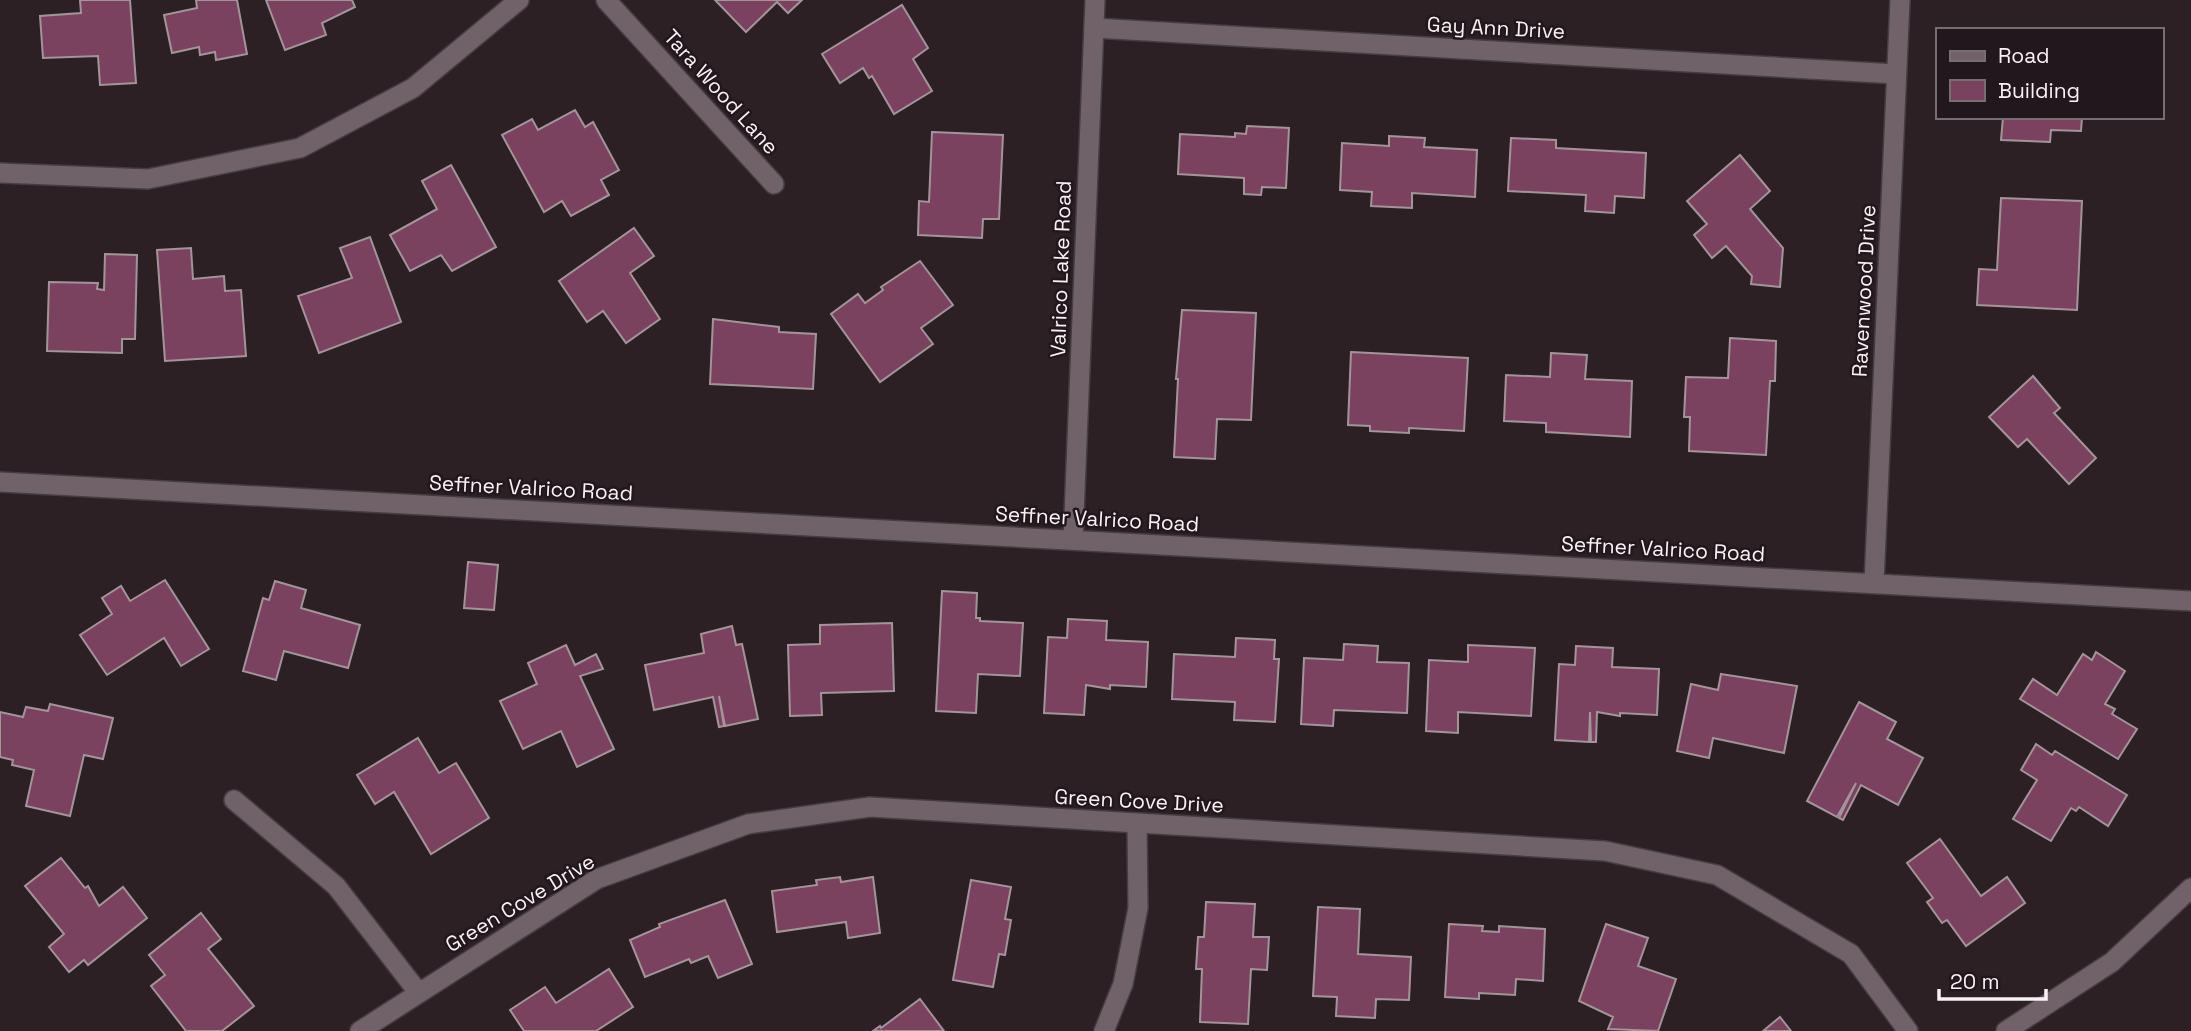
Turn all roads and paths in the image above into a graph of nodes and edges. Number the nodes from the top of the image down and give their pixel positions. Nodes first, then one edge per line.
1 (519, 0) edge
2 (606, 0) edge
3 (1095, 0) edge
4 (1900, 0) edge
5 (1094, 28) junction
6 (1896, 74) junction
7 (0, 173) edge
8 (774, 184) dead end
9 (0, 482) edge
10 (1073, 540) junction
11 (1874, 583) junction
12 (2191, 601) edge
13 (234, 800) dead end
14 (1137, 824) junction
15 (2191, 888) edge
16 (418, 992) junction
17 (360, 1031) edge
18 (1104, 1031) edge
19 (1908, 1031) edge
20 (2006, 1031) edge

1 - 7 street
2 - 8 street, Tara Wood Lane
3 - 5 street, Valrico Lake Road
4 - 6 street, Ravenwood Drive
5 - 6 street, Gay Ann Drive
5 - 10 street, Valrico Lake Road
6 - 11 street, Ravenwood Drive
9 - 10 street, Seffner Valrico Road
10 - 11 street, Seffner Valrico Road
11 - 12 street, Seffner Valrico Road
13 - 16 street
14 - 16 street, Green Cove Drive
14 - 18 street
14 - 19 street, Green Cove Drive
15 - 20 street
16 - 17 street, Green Cove Drive

